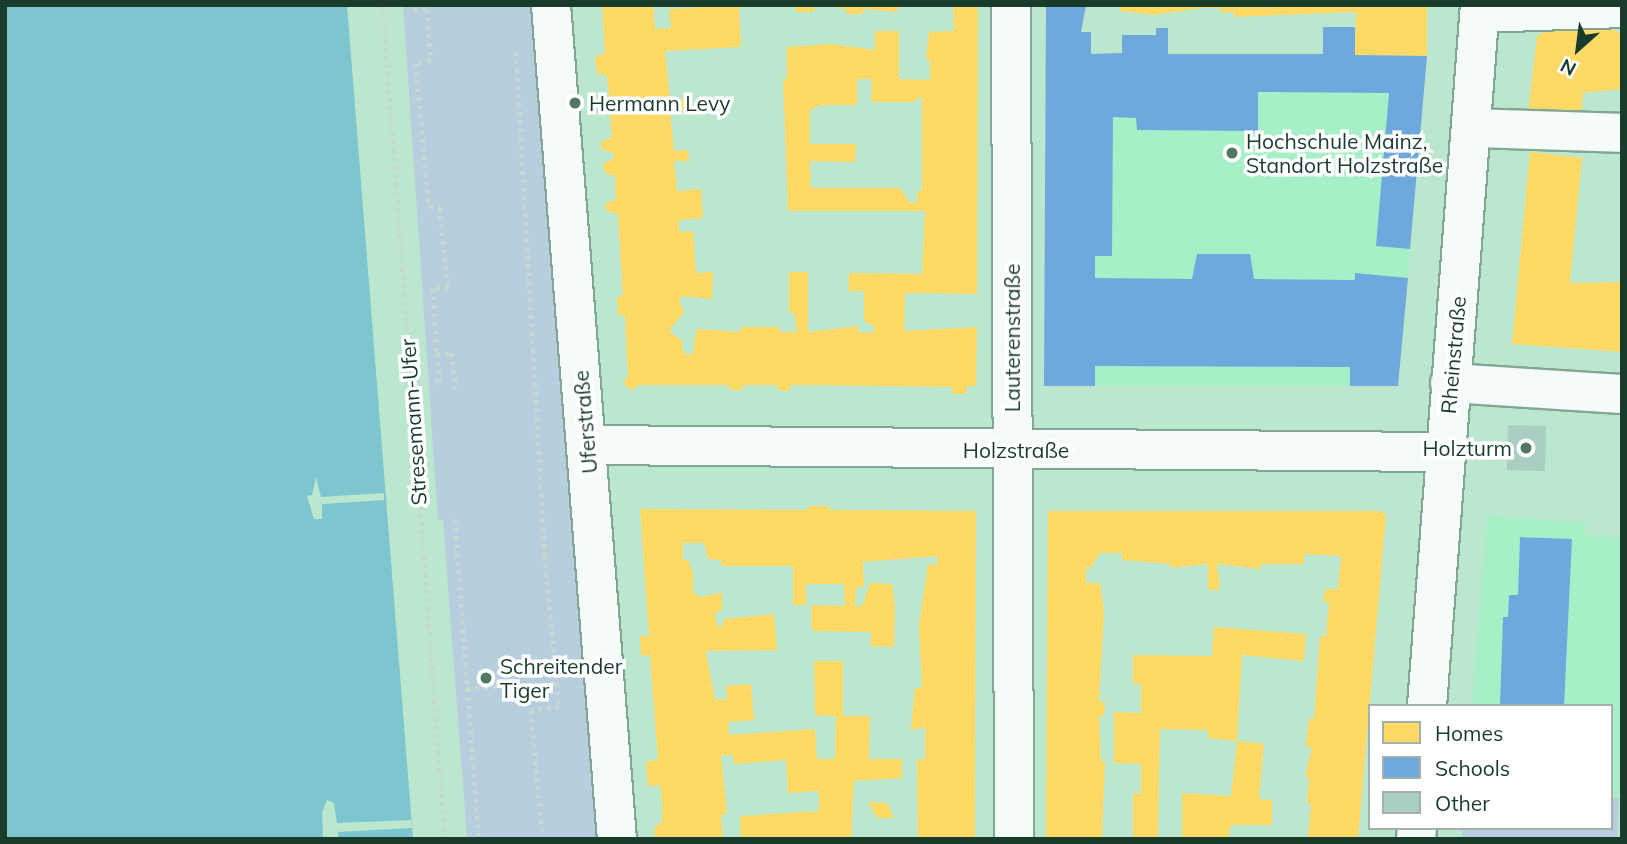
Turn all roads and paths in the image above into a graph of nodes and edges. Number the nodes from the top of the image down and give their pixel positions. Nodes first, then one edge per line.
1 (383, 5) edge
2 (414, 5) edge
3 (551, 5) edge
4 (1011, 5) edge
5 (1622, 8) edge
6 (1480, 9) edge
7 (516, 46) dead end
8 (1473, 128) junction
9 (1622, 133) edge
10 (438, 354) junction
11 (410, 383) junction
12 (1450, 383) junction
13 (456, 389) dead end
14 (1622, 394) edge
15 (587, 445) junction
16 (1012, 450) junction
17 (1444, 452) junction
18 (455, 519) dead end
19 (557, 683) junction
20 (467, 688) junction
21 (1427, 704) edge
22 (445, 839) edge
23 (479, 839) edge
24 (542, 839) edge
25 (617, 839) edge
26 (1014, 839) edge

1 - 11 path, Stresemann-Ufer
2 - 10 path
3 - 15 street, Uferstraße
4 - 16 street, Lauterenstraße
5 - 6 street
6 - 8 street, Rheinstraße
7 - 19 path
8 - 9 street
8 - 12 street, Rheinstraße
10 - 11 path
10 - 13 path
11 - 22 path, Stresemann-Ufer
12 - 14 street
12 - 17 street, Rheinstraße
15 - 16 street, Holzstraße
15 - 25 street, Uferstraße
16 - 17 street, Holzstraße
16 - 26 street, Lauterenstraße
17 - 21 street, Rheinstraße
18 - 20 path
19 - 20 path
19 - 24 path
20 - 23 path

